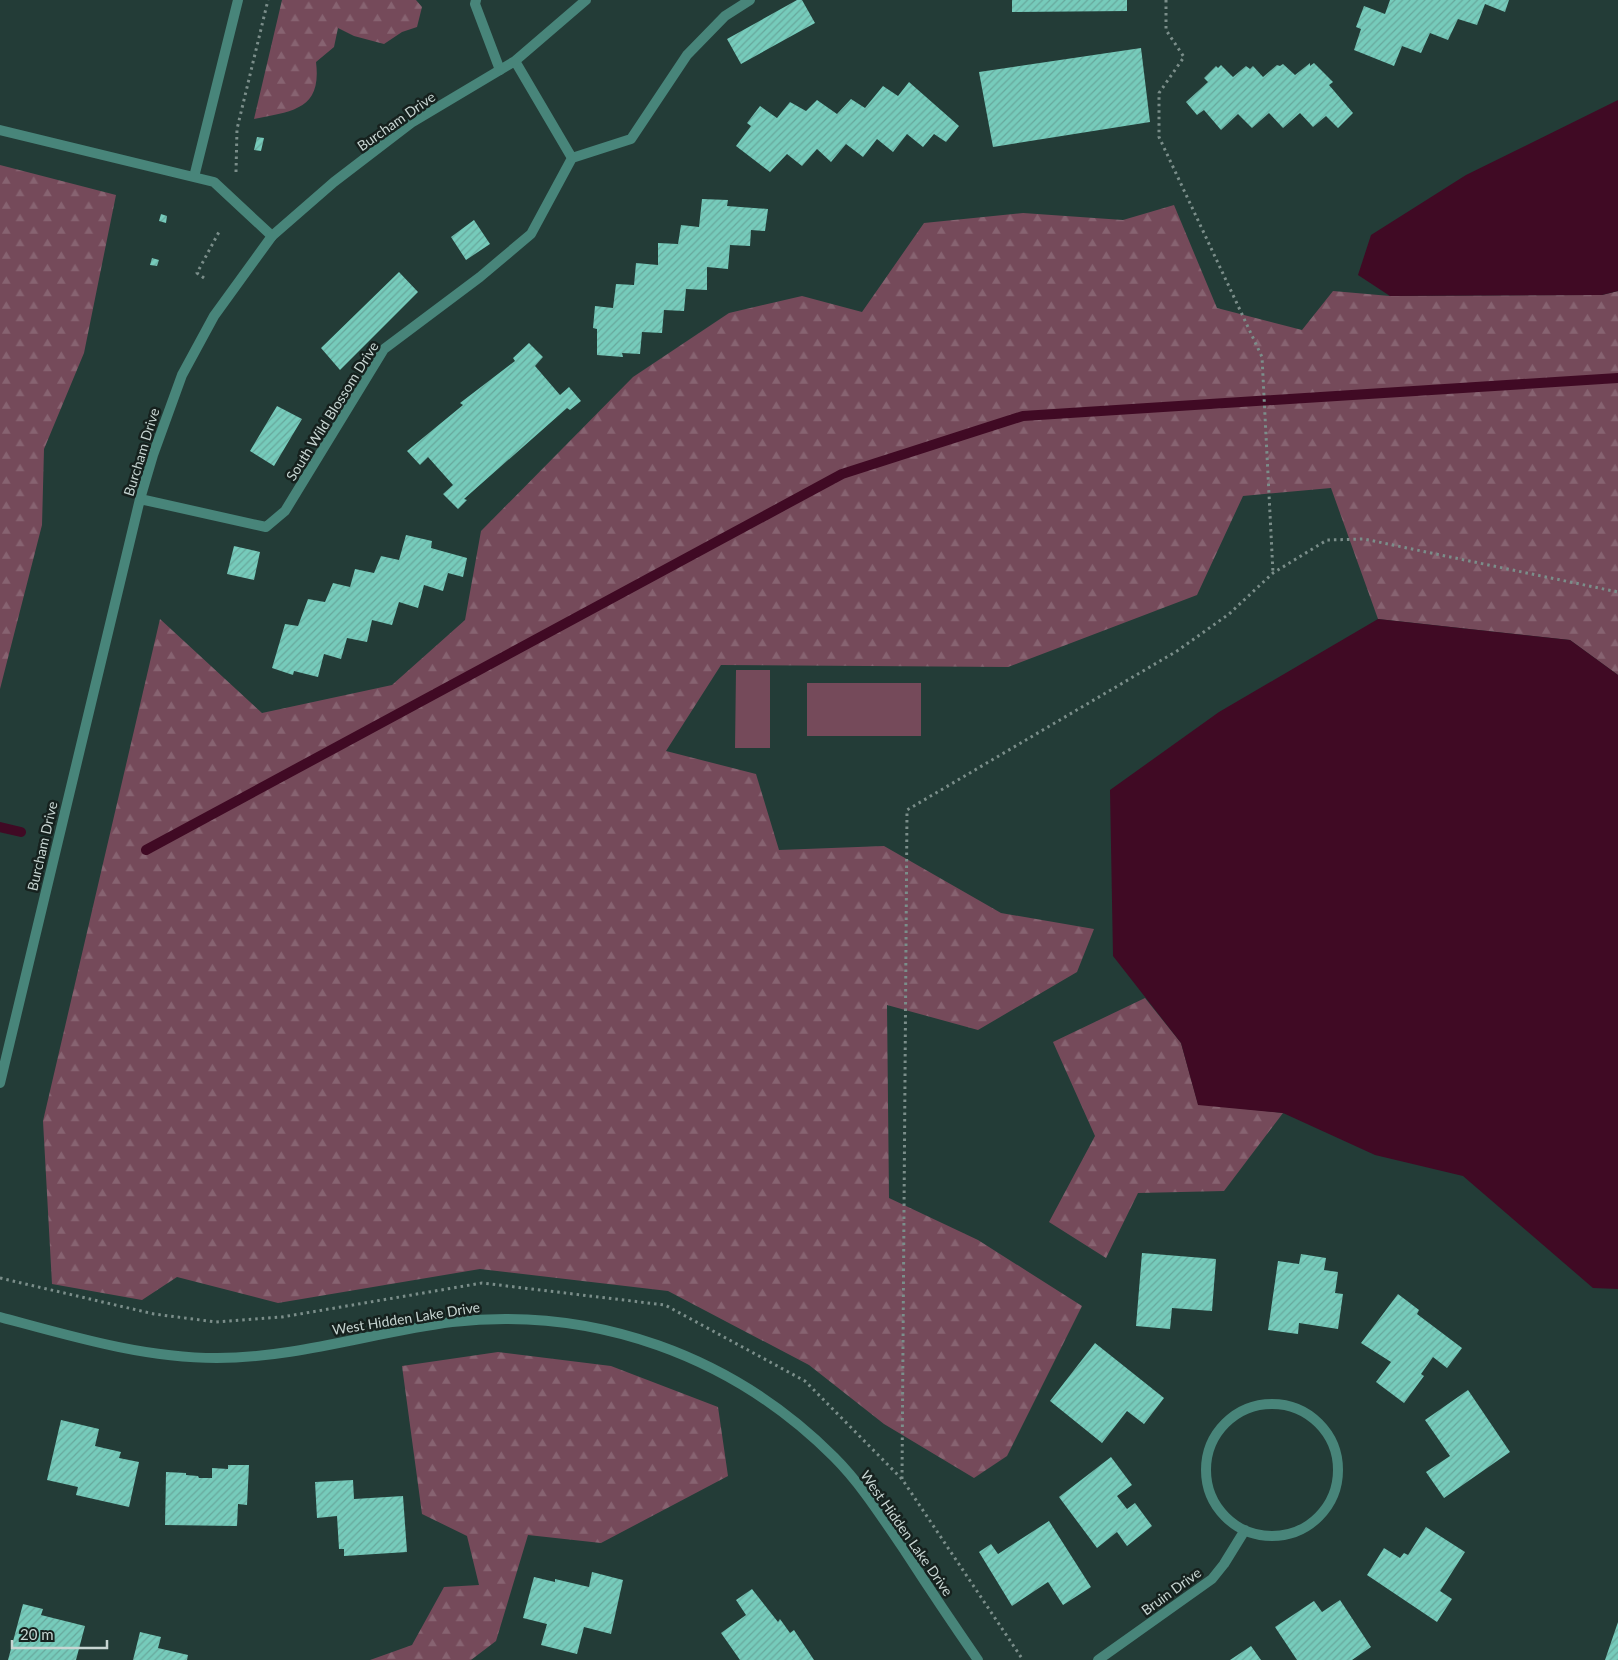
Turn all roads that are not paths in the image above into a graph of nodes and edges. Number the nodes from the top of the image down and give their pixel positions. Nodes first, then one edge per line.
1 (238, 0) edge
2 (476, 0) edge
3 (586, 0) edge
4 (750, 0) edge
5 (515, 61) junction
6 (500, 70) junction
7 (0, 130) edge
8 (572, 158) junction
9 (194, 177) junction
10 (272, 236) junction
11 (140, 499) junction
12 (0, 1083) edge
13 (0, 1317) edge
14 (1245, 1530) junction
15 (978, 1660) edge
16 (1098, 1660) edge

1 - 9 street
2 - 6 street
3 - 5 street, Burcham Drive
4 - 8 street
5 - 6 street, Burcham Drive
5 - 8 street
6 - 10 street, Burcham Drive
7 - 9 street
8 - 11 street, South Wild Blossom Drive
9 - 10 street
10 - 11 street, Burcham Drive
11 - 12 street, Burcham Drive
13 - 15 street, West Hidden Lake Drive
14 - 14 street
14 - 16 street, Bruin Drive

